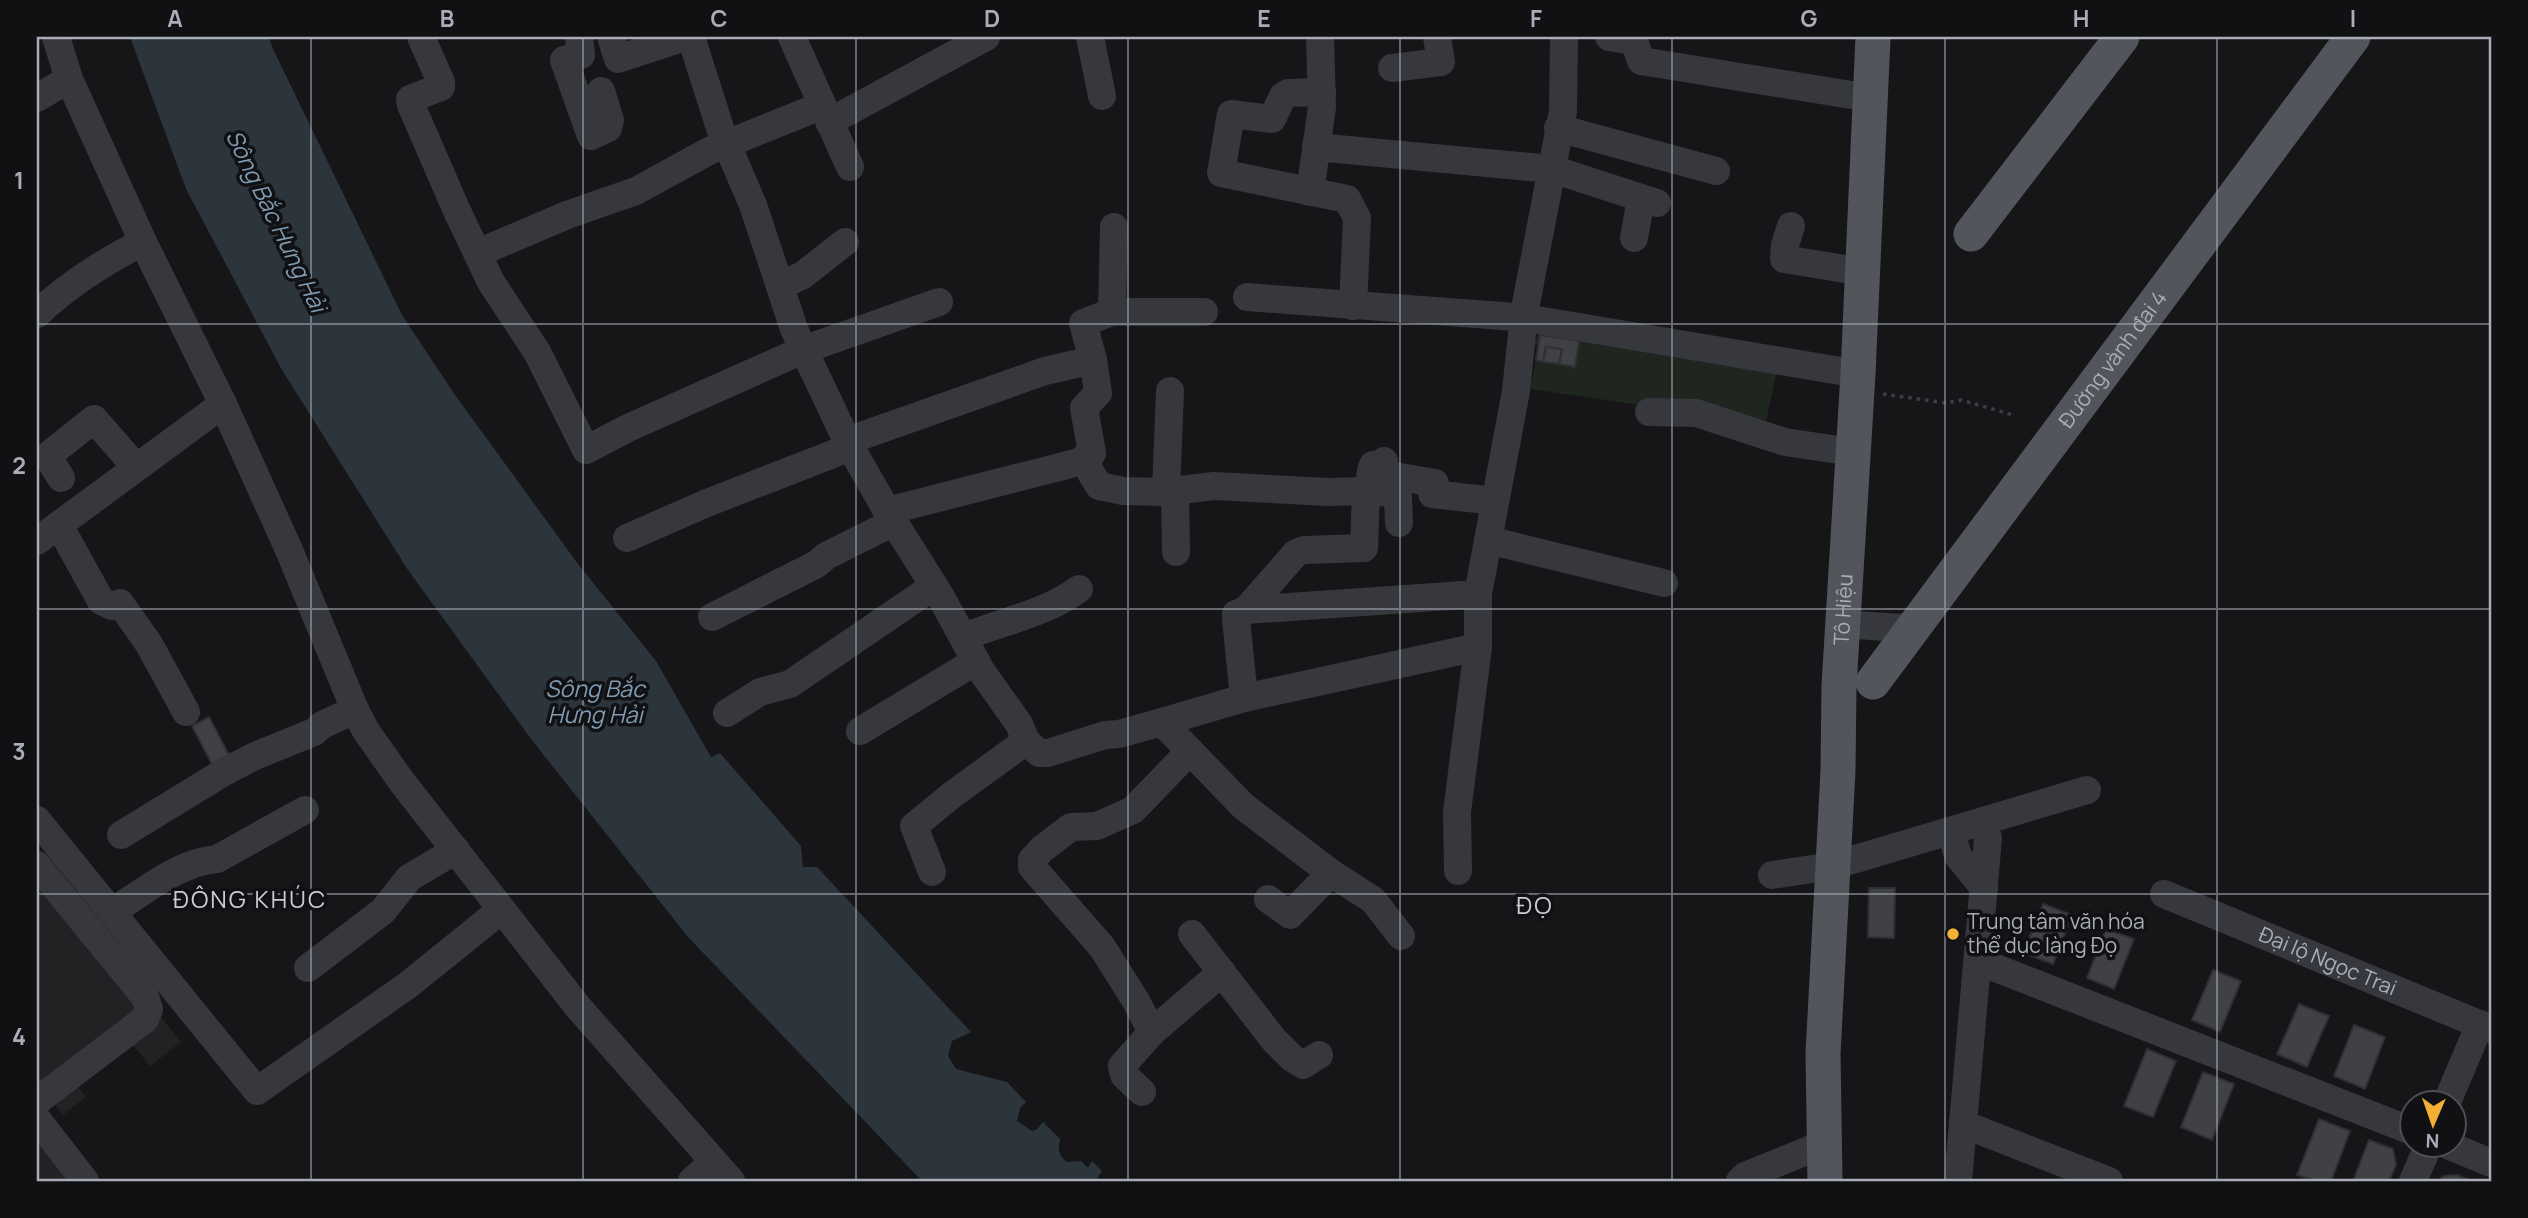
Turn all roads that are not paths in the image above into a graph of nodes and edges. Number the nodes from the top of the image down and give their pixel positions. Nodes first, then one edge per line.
1 (56, 37) edge
2 (421, 37) edge
3 (579, 37) edge
4 (611, 37) edge
5 (685, 37) edge
6 (691, 37) edge
7 (792, 37) edge
8 (986, 37) edge
9 (1090, 37) edge
10 (1320, 37) edge
11 (1437, 37) edge
12 (1564, 37) edge
13 (1873, 37) edge
14 (2122, 37) edge
15 (2353, 37) edge
16 (1625, 38) edge
17 (1392, 68) dead end
18 (69, 79) junction
19 (601, 91) dead end
20 (1322, 92) junction
21 (1102, 96) dead end
22 (37, 98) edge
23 (1870, 98) junction
24 (825, 114) junction
25 (1558, 128) junction
26 (727, 144) junction
27 (1316, 147) junction
28 (850, 167) dead end
29 (1552, 169) junction
30 (1716, 171) dead end
31 (1310, 192) junction
32 (1791, 226) dead end
33 (1114, 227) dead end
34 (1971, 234) dead end
35 (1634, 238) dead end
36 (845, 242) dead end
37 (143, 243) junction
38 (478, 253) junction
39 (1863, 272) junction
40 (780, 286) junction
41 (1247, 297) dead end
42 (939, 302) dead end
43 (1353, 306) junction
44 (1112, 312) junction
45 (1204, 312) dead end
46 (37, 314) edge
47 (1523, 321) junction
48 (803, 350) junction
49 (1093, 360) junction
50 (1858, 382) junction
51 (1170, 391) dead end
52 (223, 404) junction
53 (1649, 412) dead end
54 (849, 444) junction
55 (1852, 452) junction
56 (1085, 458) junction
57 (136, 467) junction
58 (1375, 471) junction
59 (61, 478) dead end
60 (1171, 490) junction
61 (1495, 501) junction
62 (891, 517) junction
63 (1399, 523) dead end
64 (48, 533) edge
65 (627, 538) dead end
66 (1488, 540) junction
67 (1176, 552) dead end
68 (1664, 583) dead end
69 (934, 586) junction
70 (1079, 589) dead end
71 (1478, 594) junction
72 (1245, 610) junction
73 (712, 617) dead end
74 (1843, 624) junction
75 (1915, 625) junction
76 (1470, 641) junction
77 (970, 649) junction
78 (1873, 682) dead end
79 (1244, 698) junction
80 (355, 710) junction
81 (186, 712) dead end
82 (727, 713) dead end
83 (1162, 722) junction
84 (860, 731) dead end
85 (1026, 741) junction
86 (1190, 751) junction
87 (2087, 790) dead end
88 (305, 810) dead end
89 (37, 820) edge
90 (1951, 831) junction
91 (121, 835) dead end
92 (1988, 838) dead end
93 (456, 850) junction
94 (1832, 866) junction
95 (75, 868) junction
96 (1458, 871) dead end
97 (932, 872) dead end
98 (1331, 873) junction
99 (1772, 875) dead end
100 (43, 881) edge
101 (1984, 888) junction
102 (2164, 894) dead end
103 (1268, 899) dead end
104 (501, 910) junction
105 (112, 912) junction
106 (1192, 934) dead end
107 (1401, 936) dead end
108 (1978, 961) junction
109 (308, 968) dead end
110 (1222, 972) junction
111 (2486, 1026) edge
112 (1152, 1032) junction
113 (1320, 1055) dead end
114 (2453, 1088) edge
115 (1142, 1092) dead end
116 (37, 1101) edge
117 (37, 1119) edge
118 (1964, 1124) junction
119 (2398, 1125) edge
120 (1824, 1144) junction
121 (2468, 1154) edge
122 (2423, 1158) edge
123 (2491, 1163) edge
124 (722, 1172) edge
125 (85, 1181) edge
126 (692, 1181) edge
127 (1740, 1181) edge
128 (1825, 1181) edge
129 (1958, 1181) edge
130 (2109, 1181) edge
131 (2413, 1181) edge

1 - 18 street
2 - 38 street
3 - 19 street
4 - 5 street
6 - 26 street
7 - 24 street
8 - 24 street
9 - 21 street
10 - 20 street
11 - 17 street
12 - 25 street
13 - 23 main road, Tô Hiệu
14 - 34 main road
15 - 75 main road, Đường vành đai 4
16 - 23 street
18 - 22 street
18 - 37 street
20 - 27 street
20 - 31 street
23 - 39 main road, Tô Hiệu
24 - 26 street
24 - 28 street
25 - 29 street
25 - 30 street
26 - 38 street
26 - 40 street
27 - 29 street
27 - 31 street
29 - 35 street
29 - 47 street
31 - 43 street
32 - 39 street
33 - 44 street
36 - 40 street
37 - 46 street
37 - 52 street
38 - 48 street
39 - 50 main road, Tô Hiệu
40 - 48 street
41 - 43 street
42 - 48 street
43 - 47 street
44 - 45 street
44 - 49 street
47 - 50 street
47 - 61 street
48 - 54 street
49 - 54 street
49 - 56 street
50 - 55 main road, Tô Hiệu
51 - 60 street
52 - 57 street
52 - 80 street
53 - 55 street
54 - 62 street
54 - 65 street
55 - 74 main road, Tô Hiệu
56 - 60 street
56 - 62 street
57 - 59 street
57 - 64 street
58 - 60 street
58 - 61 street
58 - 63 street
58 - 72 street
60 - 67 street
61 - 66 street
62 - 69 street
62 - 73 street
64 - 81 street
66 - 68 street
66 - 71 street
69 - 77 street
69 - 82 street
70 - 77 street
71 - 72 street
71 - 76 street
72 - 79 street
74 - 75 street
74 - 94 main road, Tô Hiệu
75 - 78 main road, Đường vành đai 4
76 - 79 street
76 - 96 street
77 - 84 street
77 - 85 street
79 - 83 street
80 - 91 street
80 - 93 street
83 - 85 street
83 - 86 street
85 - 97 street
86 - 98 street
86 - 112 street
87 - 90 street
88 - 105 street
89 - 95 street
90 - 94 street
90 - 101 street
92 - 101 street
93 - 104 street
93 - 109 street
94 - 99 street
94 - 120 main road, Tô Hiệu
95 - 100 street
95 - 105 street
98 - 103 street
98 - 107 street
100 - 116 street
101 - 108 street
102 - 111 street, Đại lộ Ngọc Trai
104 - 105 street
104 - 124 street
106 - 110 street
108 - 118 street
108 - 119 street
110 - 112 street
110 - 113 street
111 - 114 street
112 - 115 street
117 - 125 street
118 - 129 street
118 - 130 street
120 - 127 street
120 - 128 main road, Tô Hiệu
121 - 123 street
122 - 131 street
124 - 126 street

